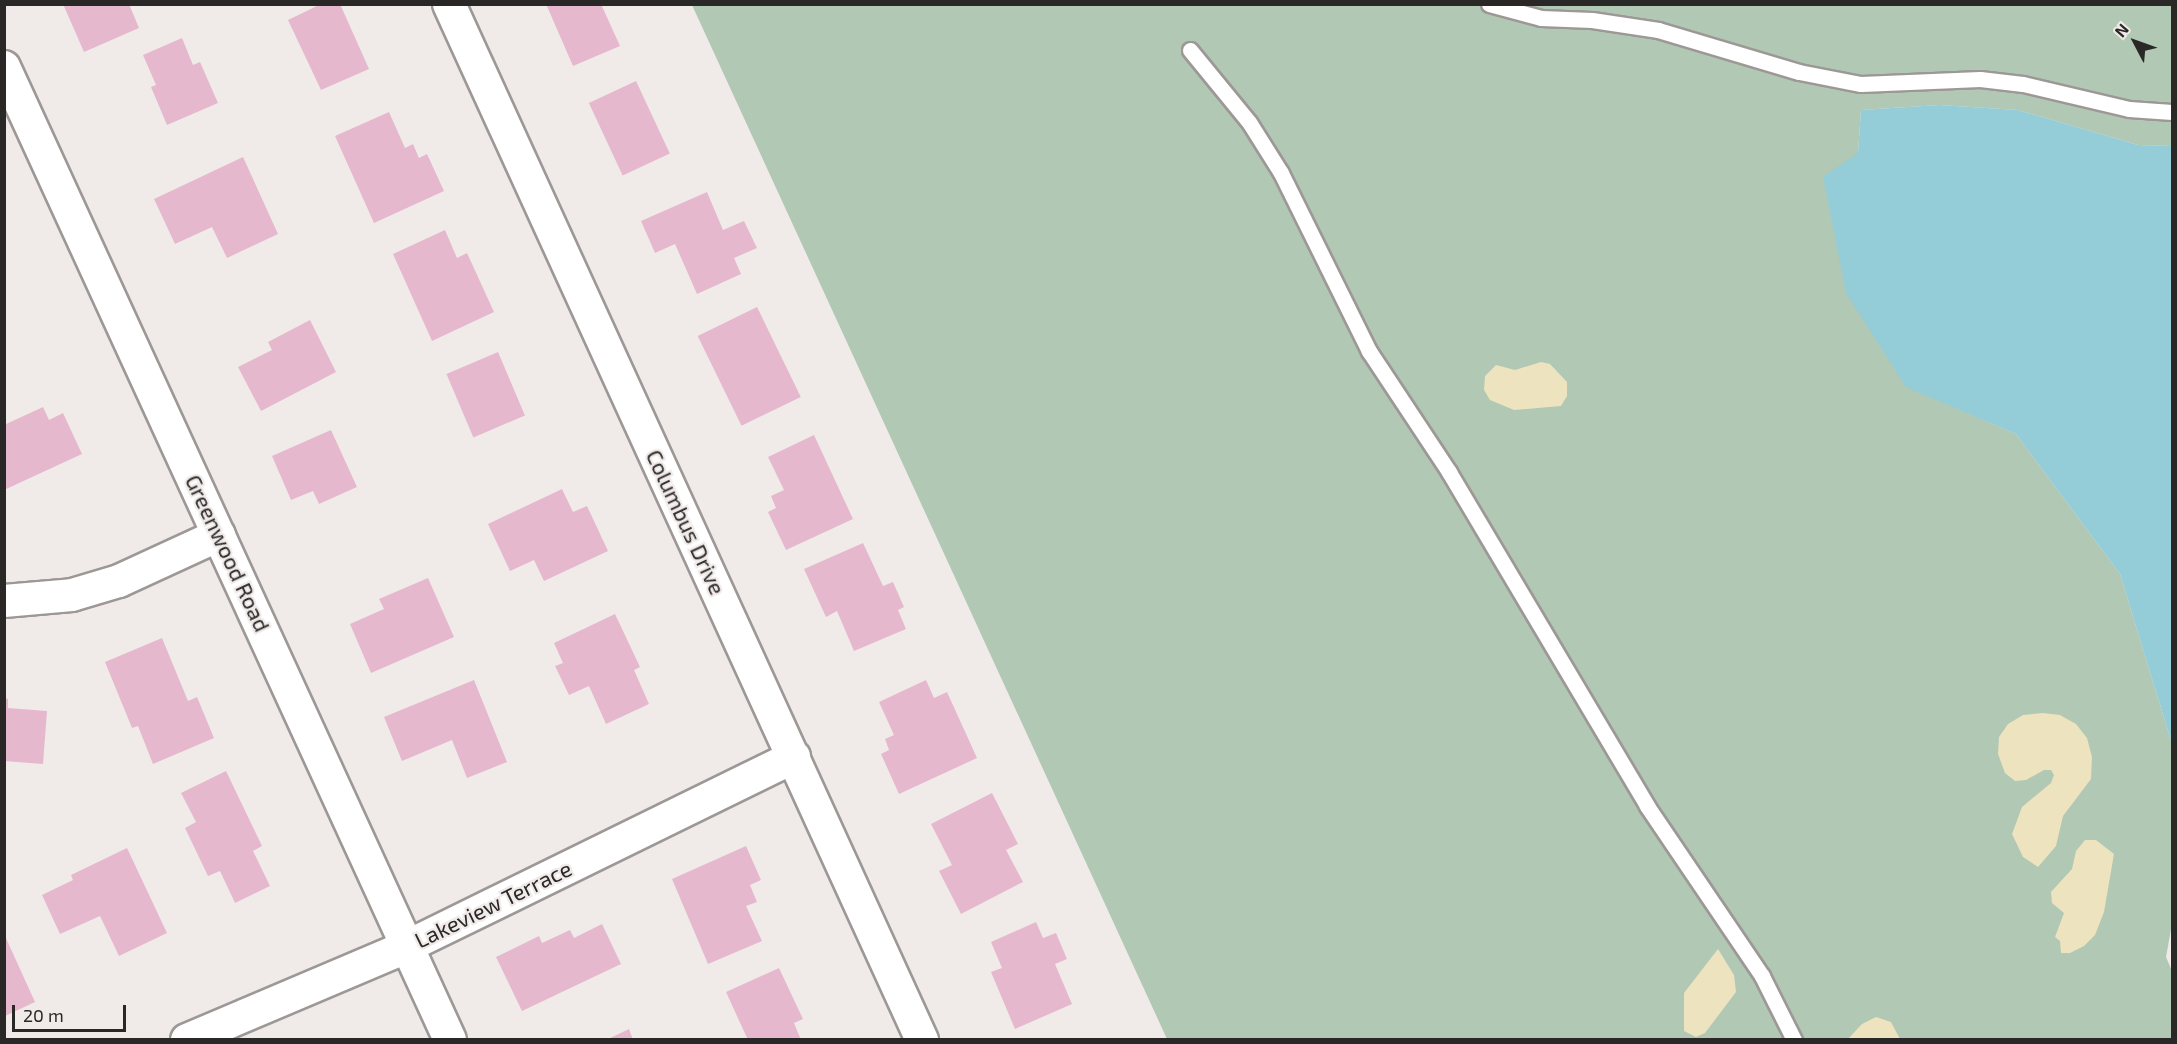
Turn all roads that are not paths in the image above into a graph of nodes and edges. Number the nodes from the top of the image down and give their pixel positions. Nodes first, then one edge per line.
1 (449, 4) edge
2 (1489, 4) edge
3 (1190, 50) dead end
4 (4, 67) edge
5 (2172, 112) edge
6 (219, 535) junction
7 (4, 601) edge
8 (794, 757) junction
9 (408, 946) junction
10 (188, 1040) edge
11 (450, 1040) edge
12 (921, 1040) edge
13 (1794, 1040) edge

1 - 8 street, Columbus Drive
2 - 5 lane
3 - 13 lane
4 - 6 street, Greenwood Road
6 - 7 street
6 - 9 street, Greenwood Road
8 - 9 street, Lakeview Terrace
8 - 12 street, Columbus Drive
9 - 10 street, Lakeview Terrace
9 - 11 street, Greenwood Road

